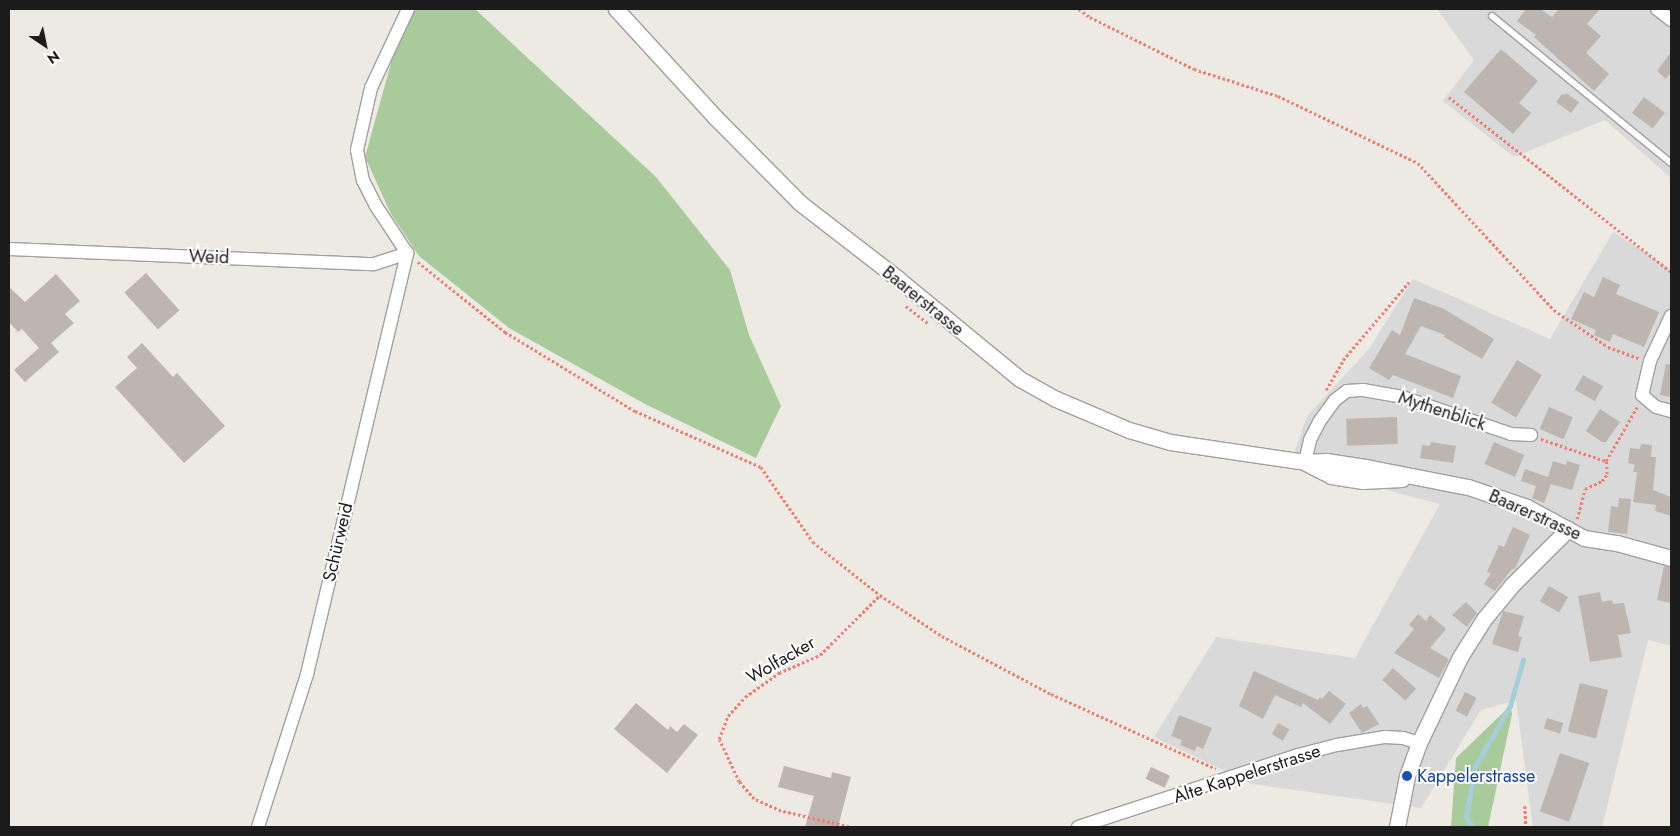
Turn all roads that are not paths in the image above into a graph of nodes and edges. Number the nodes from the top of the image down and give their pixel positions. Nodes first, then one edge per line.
1 (408, 9) edge
2 (616, 9) edge
3 (1657, 9) edge
4 (1492, 16) dead end
5 (1671, 20) edge
6 (1671, 163) edge
7 (9, 249) edge
8 (407, 253) junction
9 (1671, 316) edge
10 (1671, 411) edge
11 (1530, 435) road end
12 (1305, 462) junction
13 (1568, 529) junction
14 (1671, 558) edge
15 (1419, 743) junction
16 (258, 827) edge
17 (1078, 827) edge
18 (1396, 827) edge

1 - 8 street
2 - 12 street, Baarerstrasse
3 - 5 street
4 - 6 lane
7 - 8 street, Weid
8 - 16 street, Schürweid
9 - 10 street
11 - 12 street, Mythenblick
12 - 13 street, Baarerstrasse
13 - 14 street, Baarerstrasse
13 - 15 street
15 - 17 street, Alte Kappelerstrasse
15 - 18 street

